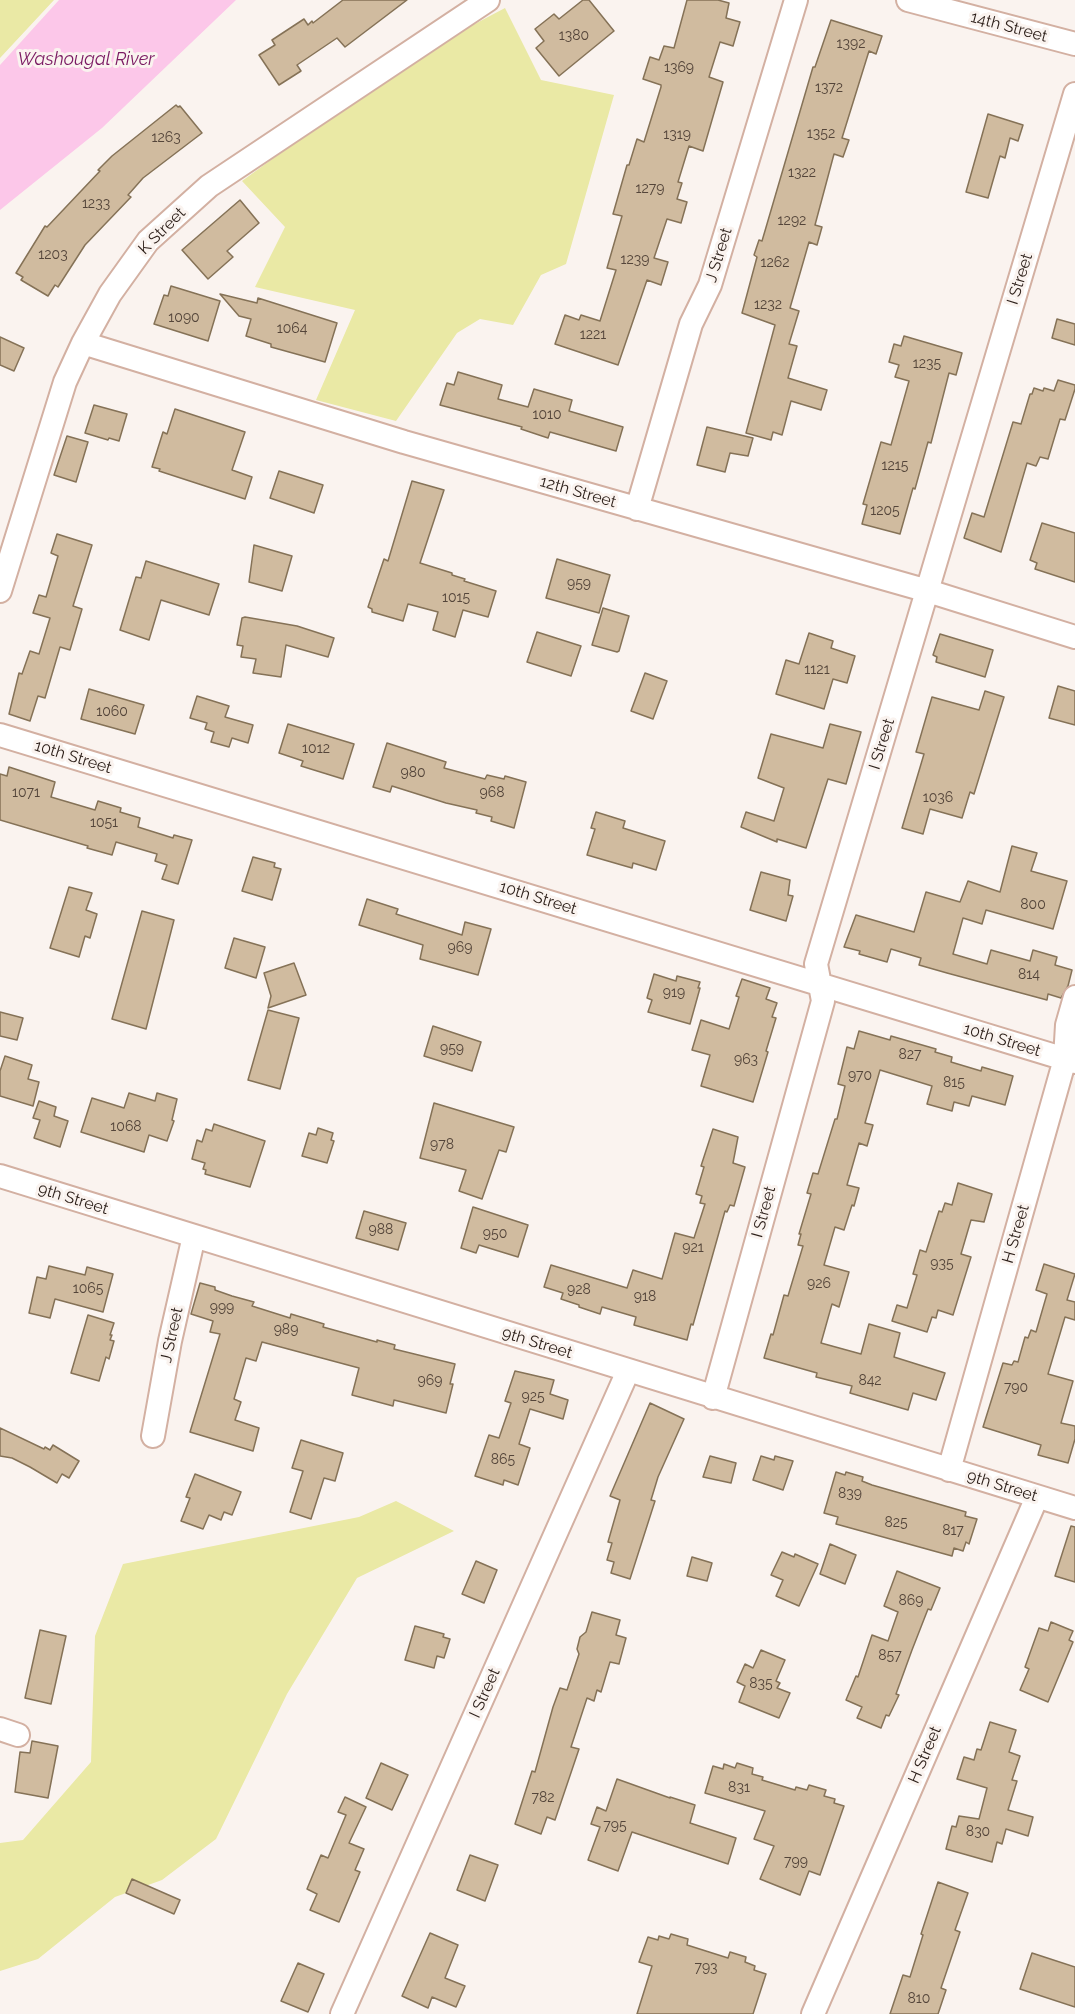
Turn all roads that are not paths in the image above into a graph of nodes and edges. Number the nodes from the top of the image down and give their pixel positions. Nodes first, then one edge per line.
1 (488, 0) edge
2 (796, 0) edge
3 (908, 0) edge
4 (1075, 44) edge
5 (1075, 94) edge
6 (83, 343) junction
7 (637, 509) junction
8 (0, 591) edge
9 (928, 591) junction
10 (1075, 637) edge
11 (0, 735) edge
12 (821, 984) junction
13 (1075, 997) edge
14 (1070, 1060) edge
15 (0, 1176) edge
16 (194, 1236) junction
17 (628, 1371) junction
18 (712, 1398) junction
19 (153, 1436) dead end
20 (949, 1470) junction
21 (1037, 1497) junction
22 (1075, 1508) edge
23 (342, 2014) edge
24 (813, 2014) edge

1 - 6 street, K Street
2 - 7 street, J Street
3 - 4 street, 14th Street
5 - 9 street, I Street
6 - 7 street, 12th Street
6 - 8 street, K Street
7 - 9 street, 12th Street
9 - 10 street, 12th Street
9 - 12 street, I Street
11 - 12 street, 10th Street
12 - 14 street, 10th Street
12 - 18 street, I Street
13 - 14 street, H Street
14 - 20 street, H Street
15 - 16 street, 9th Street
16 - 17 street, 9th Street
16 - 19 street, J Street
17 - 18 street, 9th Street
17 - 23 street, I Street
18 - 20 street, 9th Street
20 - 21 street, 9th Street
21 - 22 street, 9th Street
21 - 24 street, H Street

